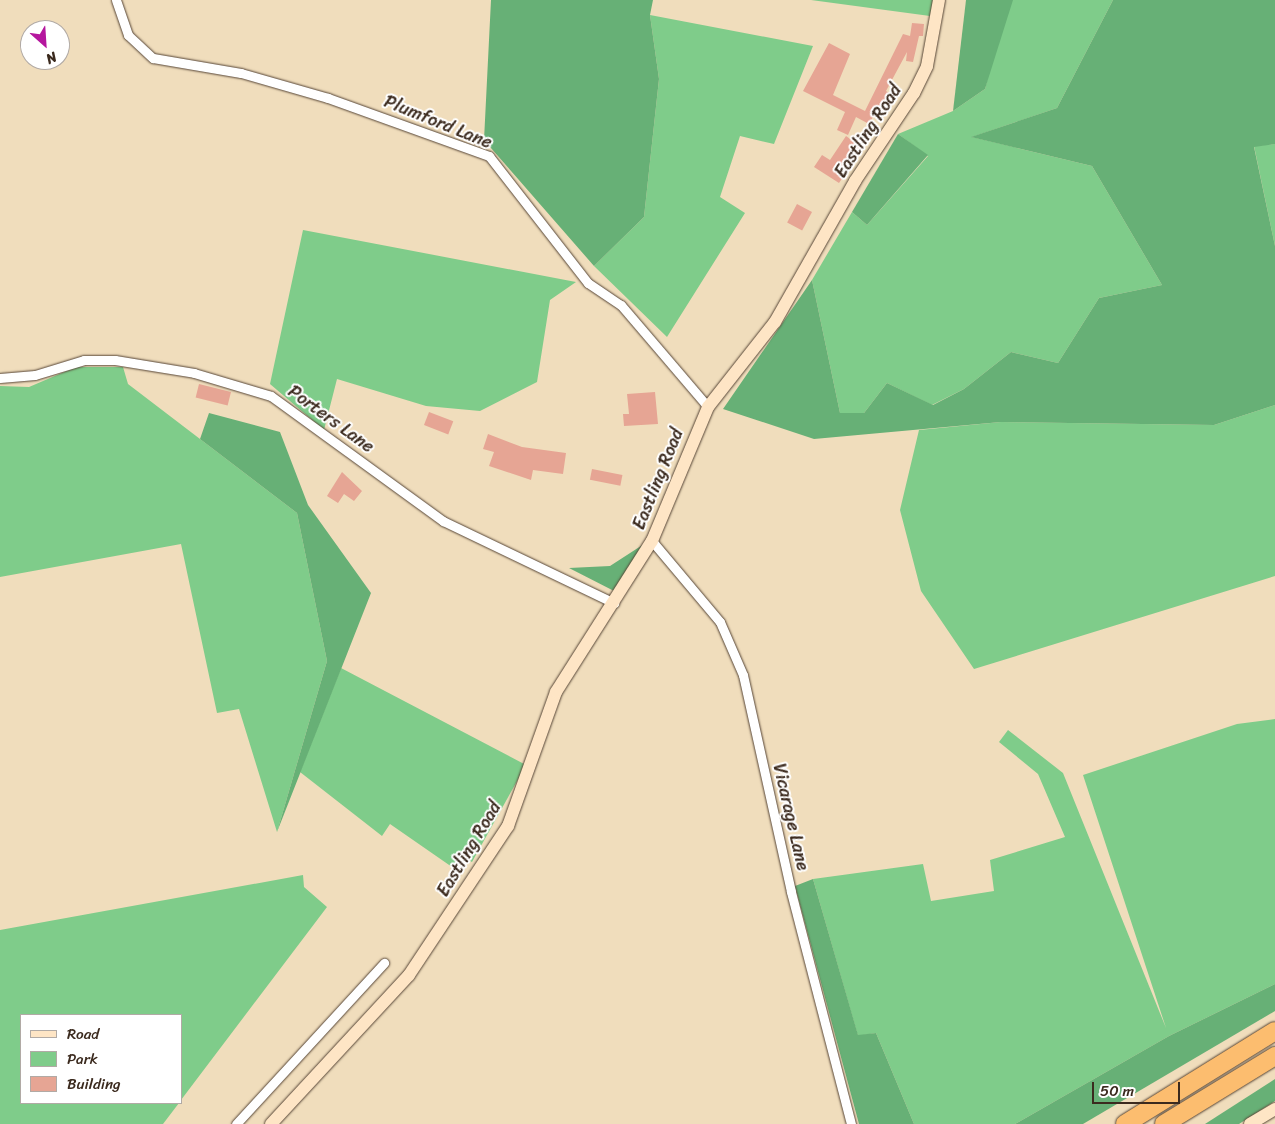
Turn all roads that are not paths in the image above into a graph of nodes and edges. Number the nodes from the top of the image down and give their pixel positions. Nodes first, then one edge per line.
1 (116, 0) edge
2 (939, 0) edge
3 (667, 363) dead end
4 (0, 378) edge
5 (708, 407) junction
6 (652, 541) junction
7 (614, 603) junction
8 (384, 963) dead end
9 (1275, 1032) edge
10 (1275, 1056) edge
11 (1275, 1109) edge
12 (236, 1124) edge
13 (271, 1124) edge
14 (851, 1124) edge
15 (1125, 1124) edge
16 (1164, 1124) edge
17 (1250, 1124) edge

1 - 5 street, Plumford Lane
2 - 5 street, Eastling Road
3 - 5 street
4 - 7 street, Porters Lane
5 - 6 street, Eastling Road
6 - 7 street, Eastling Road
6 - 14 street, Vicarage Lane
7 - 13 street, Eastling Road
8 - 12 street
9 - 15 highway
10 - 16 highway
11 - 17 street

